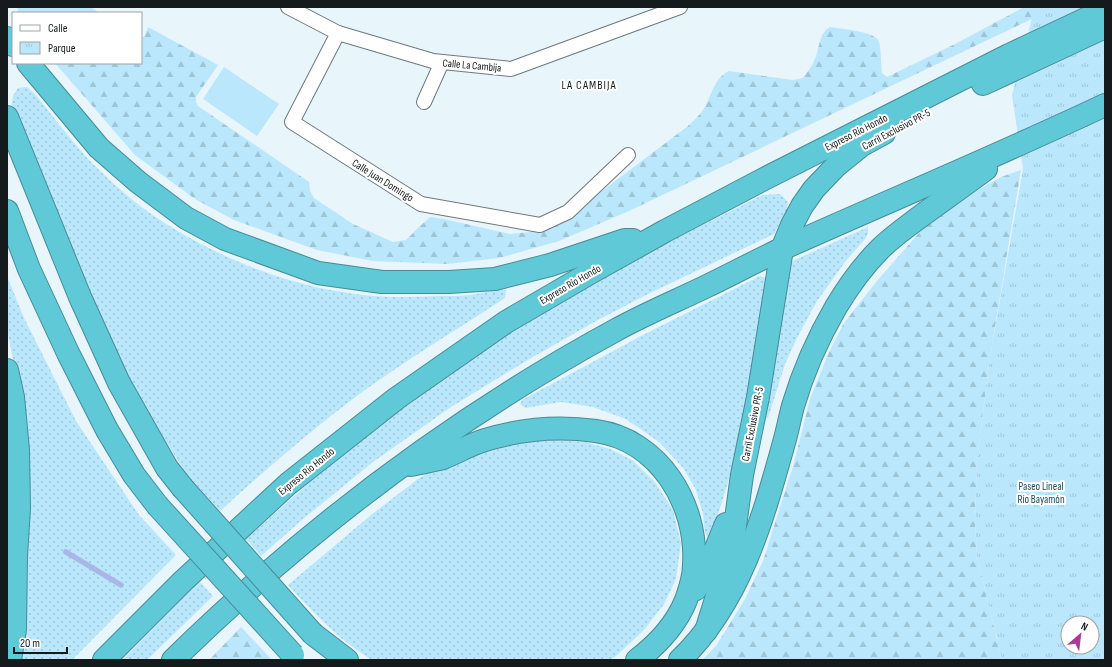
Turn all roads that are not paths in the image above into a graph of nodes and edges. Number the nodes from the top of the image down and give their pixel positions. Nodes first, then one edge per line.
1 (288, 7) edge
2 (680, 7) edge
3 (1105, 10) edge
4 (1105, 27) edge
5 (338, 33) junction
6 (442, 62) junction
7 (29, 64) edge
8 (1006, 65) junction
9 (424, 102) dead end
10 (1105, 105) edge
11 (10, 125) edge
12 (1021, 144) junction
13 (628, 155) dead end
14 (7, 211) edge
15 (648, 240) junction
16 (782, 249) junction
17 (7, 370) edge
18 (402, 466) junction
19 (742, 475) junction
20 (669, 630) junction
21 (706, 631) junction
22 (297, 657) edge
23 (10, 660) edge
24 (104, 660) edge
25 (173, 660) edge
26 (347, 660) edge
27 (637, 660) edge
28 (680, 660) edge

1 - 5 street, Calle La Cambija
2 - 6 street, Calle La Cambija
3 - 8 highway, Expreso Río Hondo
4 - 8 highway, Carril Exclusivo PR-5
5 - 6 street, Calle La Cambija
5 - 13 street, Calle Juan Domingo
6 - 9 street
7 - 15 highway
8 - 15 highway, Expreso Río Hondo
8 - 16 highway, Carril Exclusivo PR-5
10 - 12 highway
11 - 26 highway, bridge
12 - 16 highway
12 - 21 highway
14 - 22 highway, bridge
15 - 24 highway, Expreso Río Hondo
16 - 18 highway
16 - 19 highway, Carril Exclusivo PR-5
17 - 23 highway
18 - 20 highway
18 - 25 highway
19 - 20 highway
19 - 21 highway
20 - 27 highway
21 - 28 highway

